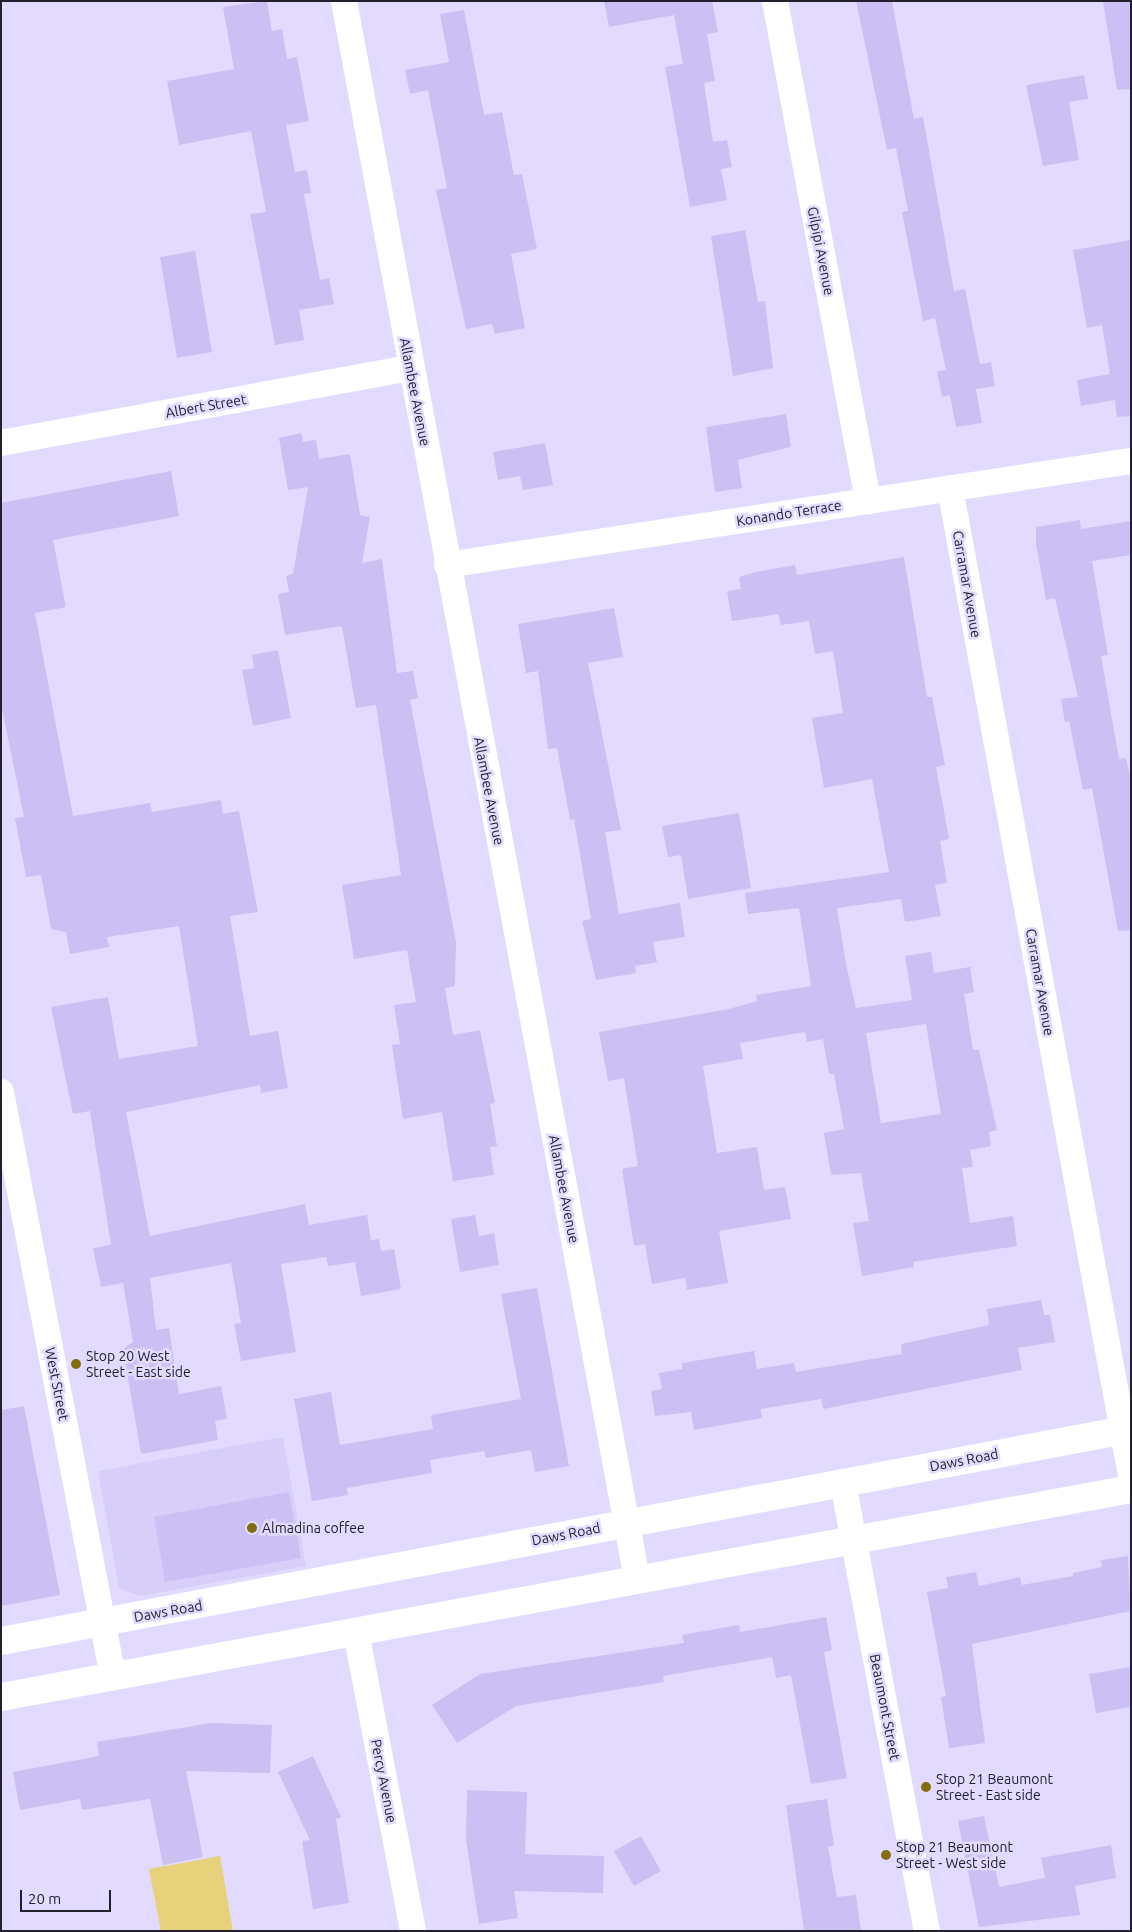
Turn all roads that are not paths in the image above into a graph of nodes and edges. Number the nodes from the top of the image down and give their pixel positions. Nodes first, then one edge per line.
1 (344, 1) edge
2 (775, 1) edge
3 (410, 368) junction
4 (1, 443) edge
5 (1131, 461) edge
6 (950, 488) junction
7 (868, 501) junction
8 (447, 565) junction
9 (1, 1092) edge
10 (1127, 1430) edge
11 (1131, 1475) edge
12 (843, 1482) junction
13 (1131, 1490) edge
14 (627, 1522) junction
15 (854, 1542) junction
16 (637, 1579) junction
17 (102, 1623) junction
18 (356, 1632) junction
19 (1, 1641) edge
20 (113, 1677) junction
21 (1, 1697) edge
22 (413, 1931) edge
23 (927, 1931) edge

1 - 3 street, Allambee Avenue
2 - 7 street, Gilpipi Avenue
3 - 4 street, Albert Street
3 - 8 street, Allambee Avenue
5 - 6 street, Konando Terrace
6 - 7 street, Konando Terrace
6 - 10 street, Carramar Avenue
7 - 8 street, Konando Terrace
8 - 14 street, Allambee Avenue
9 - 17 street, West Street
10 - 11 street, Carramar Avenue
10 - 12 main road, Daws Road
12 - 14 main road, Daws Road
12 - 15 street, Beaumont Street
13 - 15 main road
14 - 16 street, Allambee Avenue
14 - 17 main road, Daws Road
15 - 16 main road
15 - 23 street, Beaumont Street
16 - 18 main road
17 - 19 main road, Daws Road
17 - 20 street, West Street
18 - 20 main road
18 - 22 street, Percy Avenue
20 - 21 main road

